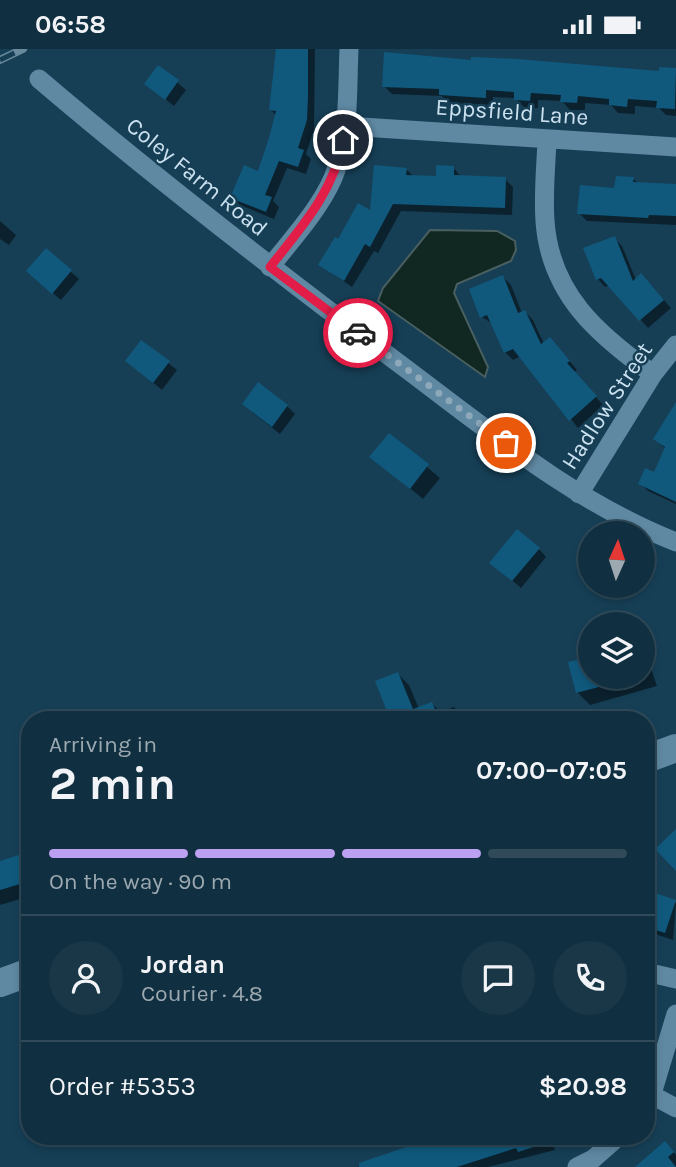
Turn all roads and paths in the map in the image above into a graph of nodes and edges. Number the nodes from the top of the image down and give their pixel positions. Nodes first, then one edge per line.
1 (349, 49) edge
2 (39, 79) dead end
3 (346, 126) junction
4 (547, 140) junction
5 (676, 147) edge
6 (270, 267) junction
7 (676, 345) edge
8 (653, 374) junction
9 (579, 494) junction
10 (676, 542) edge
11 (676, 748) edge
12 (655, 756) edge
13 (655, 974) edge
14 (21, 975) edge
15 (676, 979) edge
16 (0, 983) edge
17 (676, 1014) edge
18 (655, 1076) edge
19 (655, 1100) edge
20 (676, 1108) edge
21 (609, 1145) edge
22 (577, 1167) edge

1 - 3 street
2 - 6 street, Coley Farm Road
3 - 4 street, Eppsfield Lane
3 - 6 street
4 - 5 street, Eppsfield Lane
4 - 8 street
6 - 9 street, Coley Farm Road
7 - 8 street, Hadlow Street
8 - 9 street, Hadlow Street
9 - 10 street, Coley Farm Road
11 - 12 main road
13 - 15 street
14 - 16 main road
17 - 18 street
19 - 20 street
21 - 22 street

